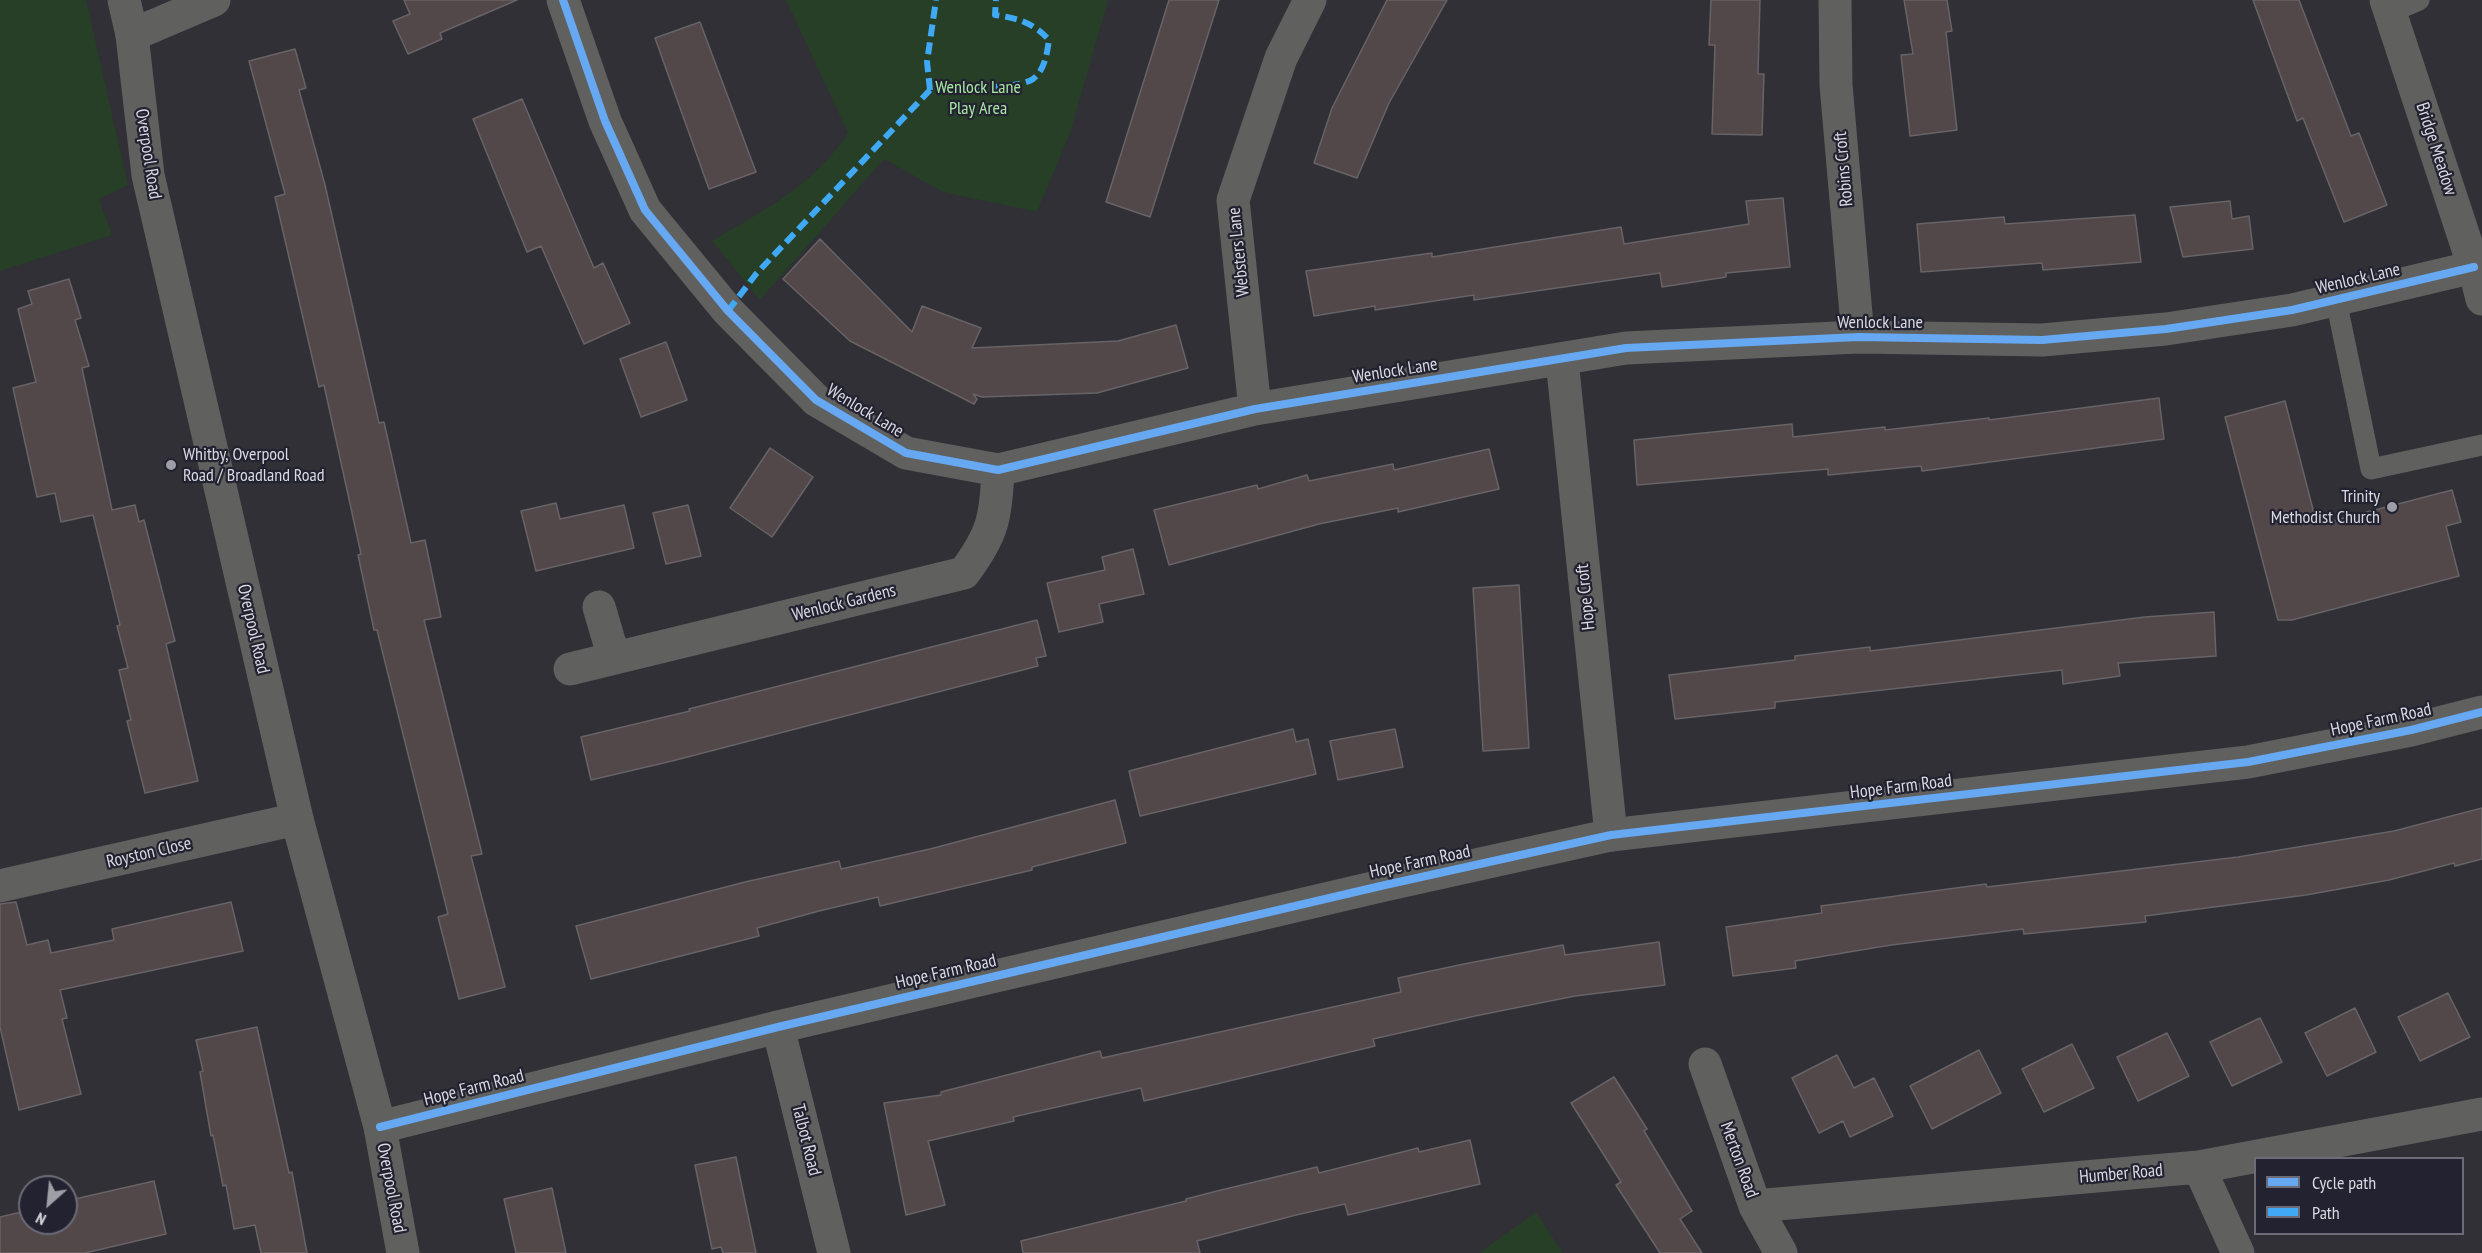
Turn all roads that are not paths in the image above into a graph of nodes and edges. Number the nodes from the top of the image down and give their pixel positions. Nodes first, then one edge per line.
1 (124, 0) edge
2 (214, 0) edge
3 (563, 0) edge
4 (1310, 0) edge
5 (1835, 0) edge
6 (2399, 4) edge
7 (132, 35) junction
8 (2474, 267) junction
9 (2482, 299) edge
10 (2336, 300) junction
11 (1858, 337) junction
12 (1562, 360) junction
13 (1255, 409) junction
14 (2482, 445) edge
15 (998, 470) junction
16 (599, 608) dead end
17 (614, 658) junction
18 (570, 669) dead end
19 (2482, 712) edge
20 (297, 819) junction
21 (1611, 835) junction
22 (0, 886) edge
23 (778, 1027) junction
24 (1705, 1064) dead end
25 (2482, 1114) edge
26 (380, 1127) junction
27 (2199, 1167) junction
28 (1755, 1206) junction
29 (404, 1253) edge
30 (834, 1253) edge
31 (1781, 1253) edge
32 (2238, 1253) edge

1 - 7 street, Overpool Road
2 - 7 street
3 - 15 street, Wenlock Lane
4 - 13 street, Websters Lane
5 - 11 street, Robins Croft
6 - 8 street, Bridge Meadow
7 - 20 street, Overpool Road
8 - 9 street, Bridge Meadow
8 - 10 street, Wenlock Lane
10 - 11 street, Wenlock Lane
10 - 14 lane
11 - 12 street, Wenlock Lane
12 - 13 street, Wenlock Lane
12 - 21 street, Hope Croft
13 - 15 street, Wenlock Lane
15 - 17 street, Wenlock Gardens
16 - 17 street
17 - 18 street, Wenlock Gardens
19 - 21 street, Hope Farm Road
20 - 22 street, Royston Close
20 - 26 street, Overpool Road
21 - 23 street, Hope Farm Road
23 - 26 street, Hope Farm Road
23 - 30 street, Talbot Road
24 - 28 street, Merton Road
25 - 27 street, Humber Road
26 - 29 street, Overpool Road
27 - 28 street, Humber Road
27 - 32 street
28 - 31 street, Merton Road

